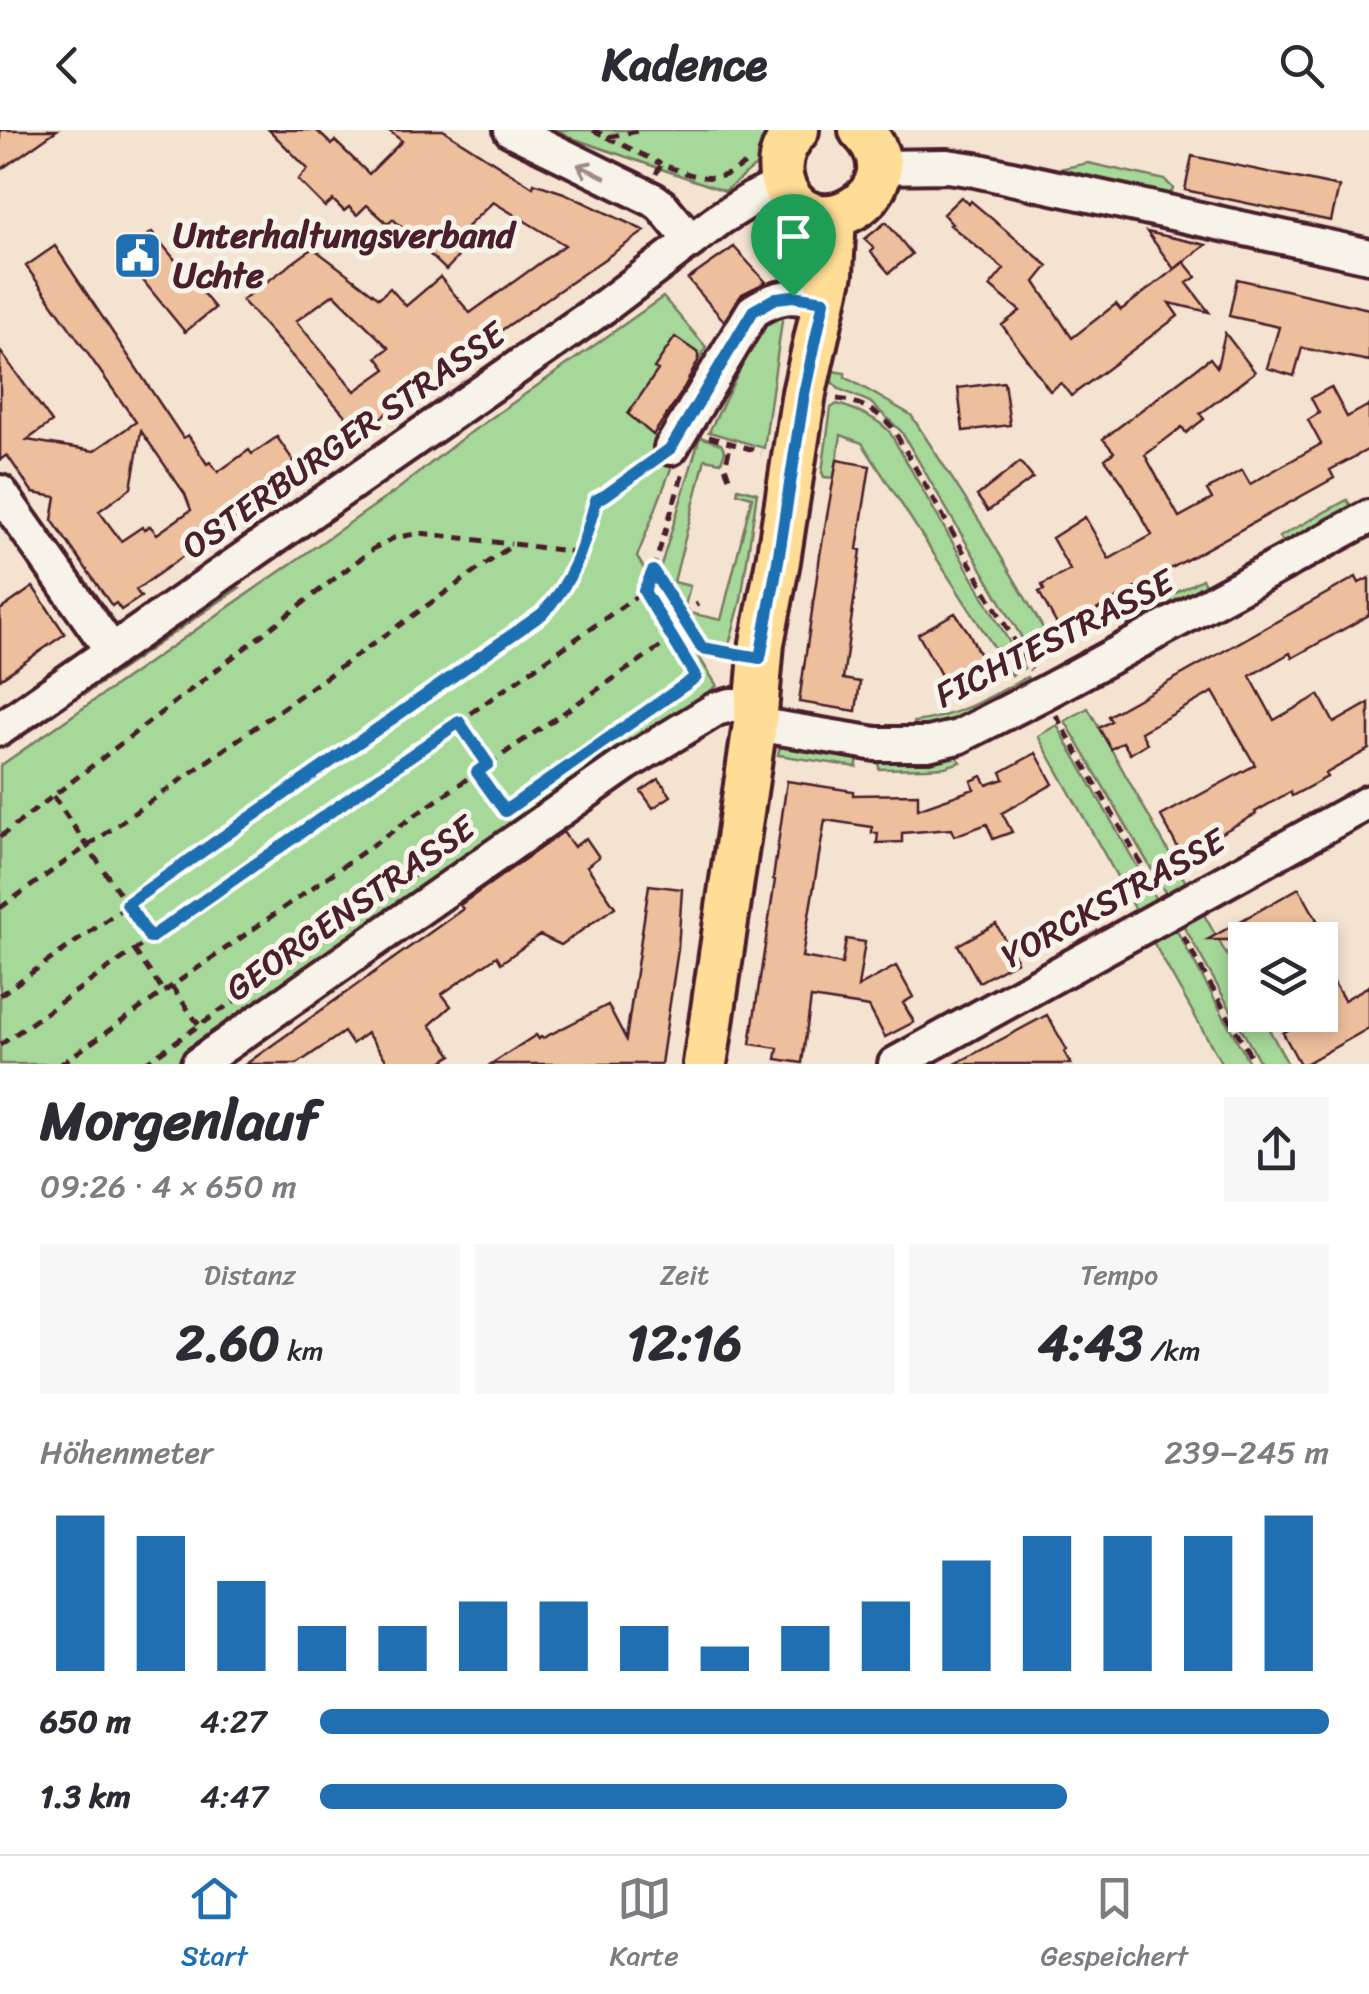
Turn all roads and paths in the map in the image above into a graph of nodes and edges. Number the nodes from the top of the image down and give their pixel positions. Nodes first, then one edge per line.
1 (512, 130) edge
2 (593, 130) edge
3 (643, 130) edge
4 (798, 130) edge
5 (607, 137) junction
6 (869, 148) edge
7 (661, 164) dead end
8 (783, 184) junction
9 (834, 216) junction
10 (691, 241) junction
11 (1369, 256) edge
12 (824, 301) junction
13 (852, 400) dead end
14 (689, 436) junction
15 (731, 443) junction
16 (768, 454) dead end
17 (729, 476) dead end
18 (0, 492) edge
19 (1369, 517) edge
20 (514, 544) junction
21 (582, 553) junction
22 (653, 571) junction
23 (644, 591) junction
24 (698, 604) dead end
25 (680, 614) junction
26 (673, 638) junction
27 (112, 651) junction
28 (760, 658) junction
29 (1044, 693) junction
30 (755, 715) junction
31 (459, 722) junction
32 (0, 729) edge
33 (488, 764) junction
34 (477, 772) junction
35 (53, 796) junction
36 (1369, 802) edge
37 (489, 822) dead end
38 (0, 838) edge
39 (88, 848) junction
40 (127, 904) junction
41 (0, 908) edge
42 (1170, 913) junction
43 (150, 938) junction
44 (134, 950) junction
45 (172, 987) junction
46 (164, 992) junction
47 (0, 995) edge
48 (199, 1025) junction
49 (0, 1046) edge
50 (61, 1064) edge
51 (144, 1064) edge
52 (198, 1064) edge
53 (704, 1064) edge
54 (894, 1064) edge
55 (1255, 1064) edge

10 -> 1 street
2 - 5 path
3 - 5 path
4 - 8 main road
5 - 7 path
6 - 9 main road
6 - 11 street
8 - 9 main road
8 - 10 street, OSTERBURGER STRASSE
9 - 12 main road
10 - 27 street, OSTERBURGER STRASSE
12 - 14 street
12 - 28 main road
13 - 29 path
14 - 15 path
14 - 21 path
14 - 22 path
15 - 16 path
15 - 17 path
18 - 27 street
19 - 29 street, FICHTESTRASSE
20 - 21 path
20 - 35 path
20 - 39 path
21 - 40 path
22 - 23 path
22 - 25 path
23 - 26 path
23 - 31 path
24 - 25 path
25 - 28 path
26 - 33 path
26 - 34 path
27 - 32 street, OSTERBURGER STRASSE
28 - 30 main road
29 - 30 street, FICHTESTRASSE
29 - 42 path
30 - 52 street, GEORGENSTRASSE
30 - 53 main road
31 - 33 path
31 - 43 path
33 - 34 path
34 - 45 path
35 - 38 path
35 - 39 path
36 - 42 street, YORCKSTRASSE
37 - 48 path
39 - 40 path
39 - 41 path
40 - 43 path
40 - 47 path
42 - 54 street, YORCKSTRASSE
42 - 55 path
43 - 44 path
44 - 46 path
44 - 49 path
45 - 46 path
45 - 48 path
46 - 50 path
48 - 51 path

